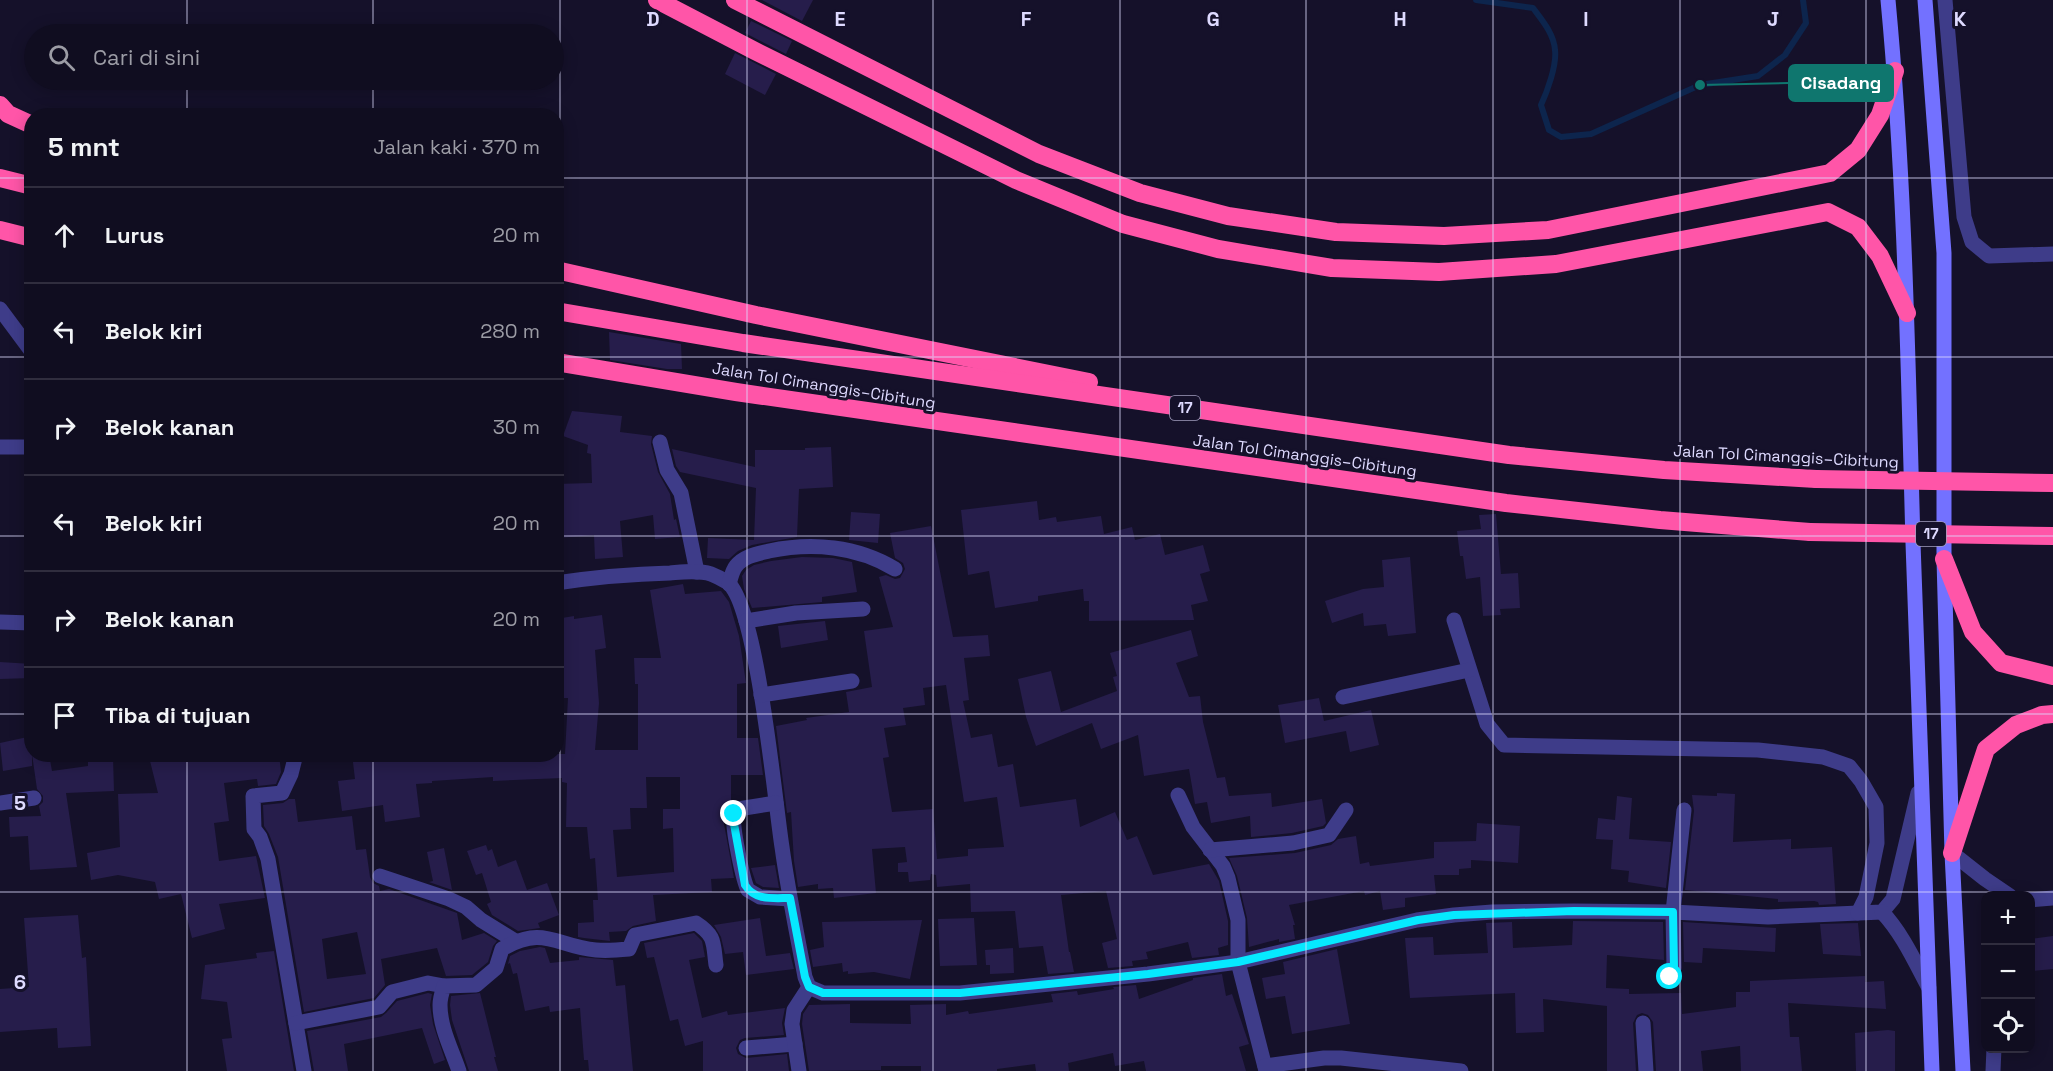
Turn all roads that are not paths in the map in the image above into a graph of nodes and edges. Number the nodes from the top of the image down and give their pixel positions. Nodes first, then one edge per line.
1 (657, 0) edge
2 (735, 0) edge
3 (1888, 0) edge
4 (1925, 0) edge
5 (1945, 0) edge
6 (1895, 71) junction
7 (0, 105) edge
8 (24, 121) edge
9 (0, 178) edge
10 (24, 184) edge
11 (0, 230) edge
12 (24, 236) edge
13 (2053, 254) edge
14 (564, 272) edge
15 (0, 309) edge
16 (564, 312) edge
17 (1907, 314) junction
18 (24, 341) edge
19 (564, 363) edge
20 (1288, 423) junction
21 (660, 442) dead end
22 (24, 445) edge
23 (0, 447) edge
24 (2053, 483) edge
25 (2053, 536) edge
26 (1944, 559) junction
27 (895, 569) dead end
28 (697, 572) junction
29 (564, 582) edge
30 (729, 584) junction
31 (863, 609) dead end
32 (1455, 620) dead end
33 (746, 621) junction
34 (0, 622) edge
35 (24, 623) edge
36 (1468, 670) junction
37 (2053, 676) edge
38 (852, 681) dead end
39 (761, 695) junction
40 (1343, 697) dead end
41 (2053, 714) edge
42 (295, 762) edge
43 (1920, 785) junction
44 (1178, 795) dead end
45 (34, 798) dead end
46 (0, 803) edge
47 (776, 803) junction
48 (1346, 810) dead end
49 (1684, 810) dead end
50 (1210, 850) junction
51 (1952, 853) junction
52 (380, 876) dead end
53 (2003, 891) edge
54 (790, 898) junction
55 (2053, 898) edge
56 (2035, 900) edge
57 (1673, 912) junction
58 (1882, 912) junction
59 (1858, 913) junction
60 (515, 941) junction
61 (1238, 962) junction
62 (716, 965) dead end
63 (1670, 977) dead end
64 (444, 986) junction
65 (809, 987) junction
66 (1929, 988) junction
67 (296, 1023) junction
68 (1643, 1023) dead end
69 (795, 1044) junction
70 (746, 1048) dead end
71 (1994, 1053) edge
72 (1266, 1069) edge
73 (304, 1071) edge
74 (459, 1071) edge
75 (799, 1071) edge
76 (1461, 1071) edge
77 (1646, 1071) edge
78 (1932, 1071) edge
79 (1963, 1071) edge
80 (1993, 1071) edge

1 - 17 highway
2 - 6 highway
3 - 6 main road
4 - 26 main road
5 - 13 street
6 - 17 main road
7 - 8 highway
9 - 10 highway
11 - 12 highway
14 - 20 highway
15 - 18 street
16 - 20 highway, Jalan Tol Cimanggis–Cibitung / 17
17 - 43 main road
19 - 25 highway, Jalan Tol Cimanggis–Cibitung / 17, bridge
20 - 24 highway, Jalan Tol Cimanggis–Cibitung / 17, bridge
21 - 28 street
22 - 23 street
26 - 37 highway
26 - 51 main road
27 - 30 street
28 - 29 street
28 - 30 street
30 - 33 street
31 - 33 street
32 - 36 street
33 - 39 street
34 - 35 street
36 - 40 street
36 - 59 street
38 - 39 street
39 - 47 street
41 - 51 highway
42 - 67 street
43 - 58 street
43 - 66 main road
44 - 50 street
45 - 46 street
47 - 54 street
47 - 54 street
48 - 50 street
49 - 57 street
50 - 61 street
51 - 53 street
51 - 79 main road
52 - 60 street
54 - 65 street
55 - 56 street
57 - 59 street
57 - 61 street
57 - 63 street
58 - 59 street
58 - 66 street
60 - 62 street
60 - 64 street
61 - 65 street
61 - 72 street
64 - 67 street
64 - 74 street
65 - 69 street
66 - 78 main road
67 - 73 street
68 - 77 street
69 - 70 street
69 - 75 street
71 - 80 street
72 - 76 street

